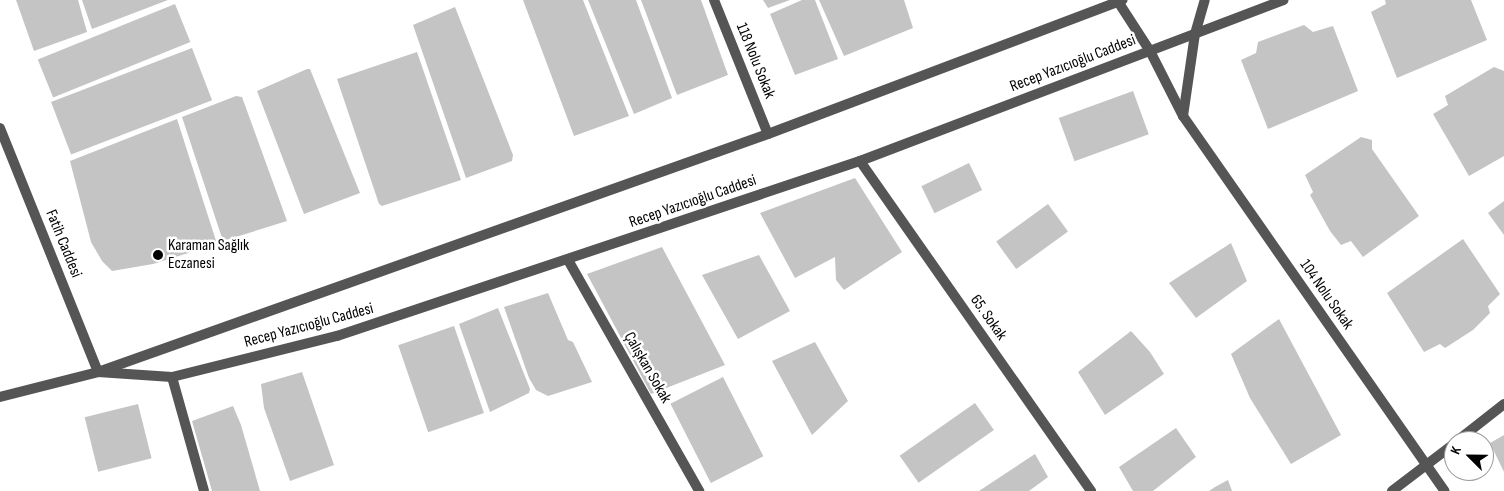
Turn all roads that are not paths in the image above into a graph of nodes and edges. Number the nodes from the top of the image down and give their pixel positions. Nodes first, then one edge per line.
1 (714, 0) edge
2 (1205, 0) edge
3 (1283, 0) edge
4 (1119, 1) edge
5 (1194, 34) junction
6 (1150, 51) junction
7 (1183, 116) junction
8 (0, 128) edge
9 (768, 134) junction
10 (860, 161) junction
11 (568, 260) junction
12 (98, 372) junction
13 (172, 376) junction
14 (0, 397) edge
15 (1504, 404) edge
16 (1470, 431) edge
17 (1444, 452) edge
18 (1427, 465) junction
19 (204, 491) edge
20 (700, 491) edge
21 (1092, 491) edge
22 (1392, 491) edge
23 (1445, 491) edge

1 - 9 street, 118 Nolu Sokak
2 - 5 street
3 - 5 street, Recep Yazıcıoğlu Caddesi
4 - 6 street, 104 Nolu Sokak
4 - 9 street, Recep Yazıcıoğlu Caddesi
5 - 6 street, Recep Yazıcıoğlu Caddesi
5 - 7 street
6 - 7 street, 104 Nolu Sokak
6 - 10 street, Recep Yazıcıoğlu Caddesi
7 - 18 street, 104 Nolu Sokak
8 - 12 street, Fatih Caddesi
9 - 12 street, Recep Yazıcıoğlu Caddesi
10 - 11 street, Recep Yazıcıoğlu Caddesi
10 - 21 street, 65. Sokak
11 - 13 street, Recep Yazıcıoğlu Caddesi
11 - 20 street, Çalışkan Sokak
12 - 13 street, Recep Yazıcıoğlu Caddesi
12 - 14 street, Recep Yazıcıoğlu Caddesi
13 - 19 street
15 - 16 street
17 - 18 street
18 - 22 street
18 - 23 street, 104 Nolu Sokak

